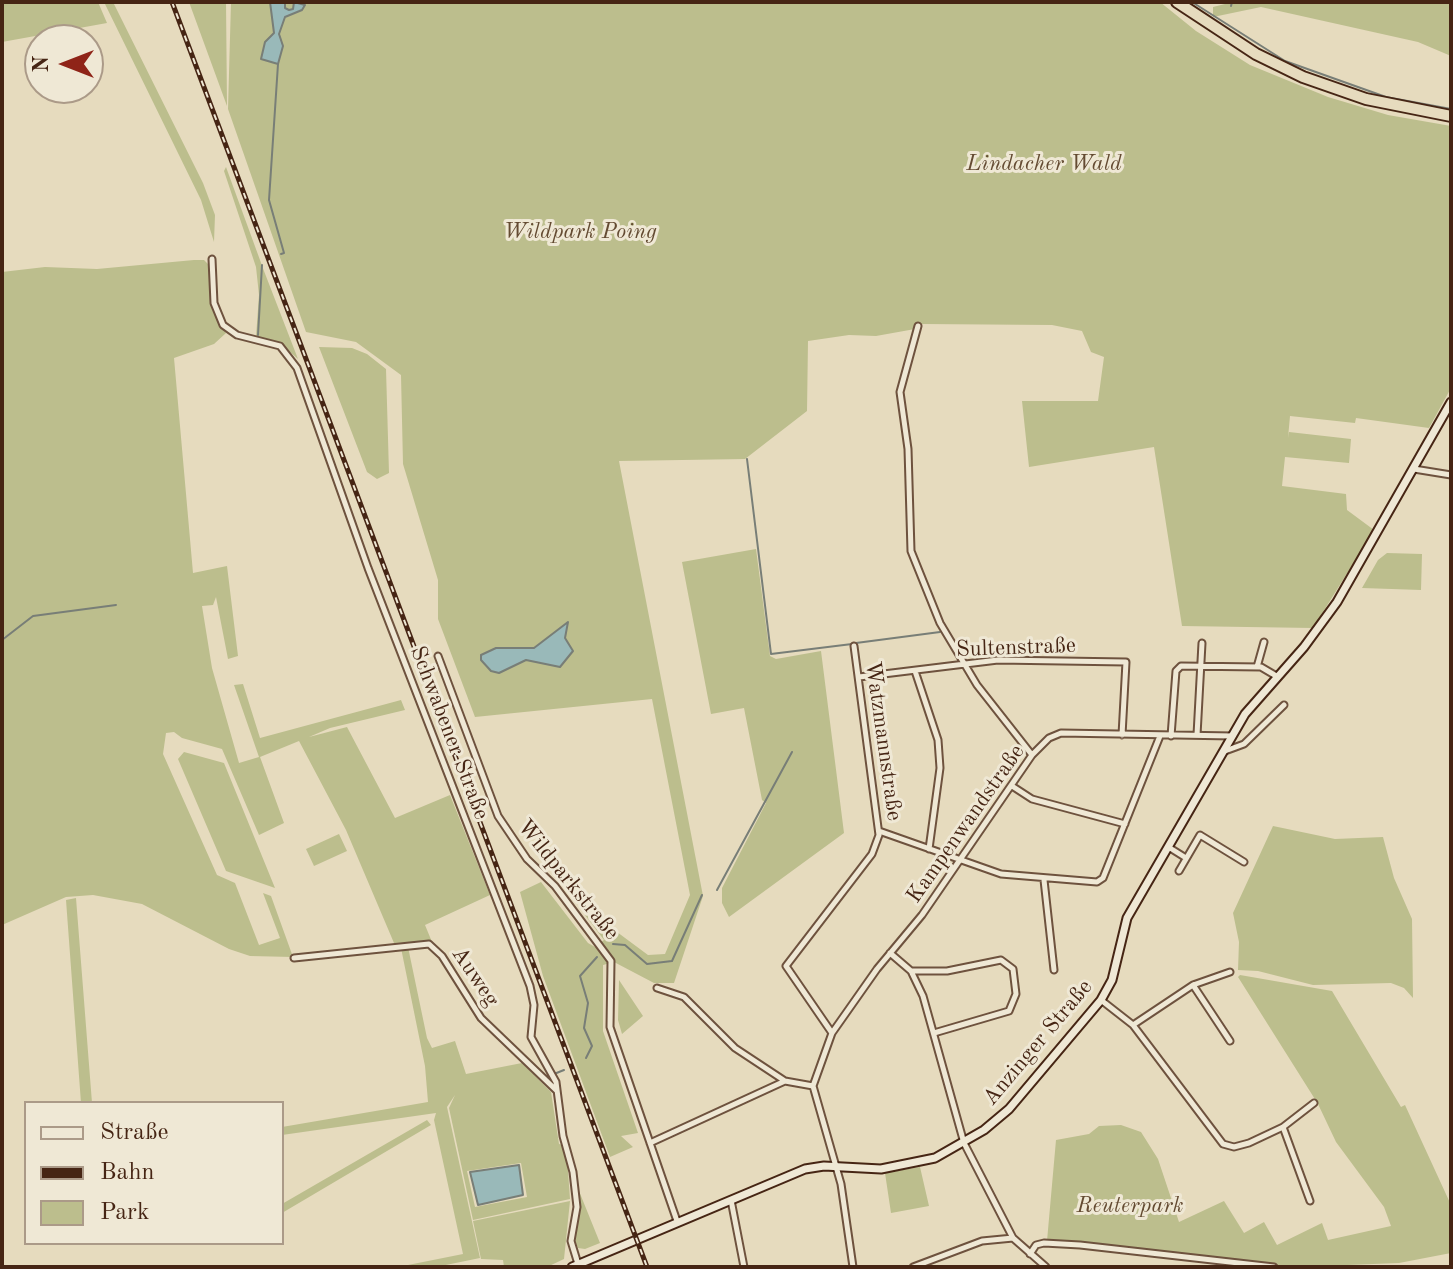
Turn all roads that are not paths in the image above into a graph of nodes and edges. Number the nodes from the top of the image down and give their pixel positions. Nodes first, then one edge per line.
1 (1177, 2) edge
2 (1451, 116) edge
3 (212, 259) dead end
4 (918, 326) dead end
5 (1451, 402) edge
6 (1414, 469) junction
7 (1451, 475) edge
8 (1264, 642) dead end
9 (1202, 643) dead end
10 (854, 646) dead end
11 (438, 656) dead end
12 (966, 663) junction
13 (1202, 666) junction
14 (1257, 667) junction
15 (915, 671) junction
16 (859, 677) junction
17 (1278, 677) junction
18 (1284, 705) dead end
19 (1122, 735) junction
20 (1197, 735) junction
21 (1160, 736) junction
22 (1171, 736) junction
23 (1233, 737) junction
24 (1225, 751) junction
25 (1032, 755) junction
26 (1012, 786) junction
27 (1125, 824) junction
28 (879, 831) junction
29 (1170, 848) junction
30 (929, 849) junction
31 (1186, 858) junction
32 (959, 861) junction
33 (1244, 862) dead end
34 (1179, 871) dead end
35 (1044, 880) junction
36 (890, 953) junction
37 (294, 958) dead end
38 (1054, 970) dead end
39 (911, 971) junction
40 (1230, 972) dead end
41 (1193, 985) junction
42 (657, 988) dead end
43 (1101, 1000) junction
44 (1133, 1025) junction
45 (832, 1033) junction
46 (934, 1033) junction
47 (1230, 1041) dead end
48 (785, 1081) junction
49 (813, 1086) junction
50 (557, 1091) junction
51 (1314, 1103) dead end
52 (1283, 1127) junction
53 (650, 1143) junction
54 (964, 1143) junction
55 (836, 1168) junction
56 (731, 1199) junction
57 (1310, 1201) dead end
58 (677, 1221) junction
59 (1013, 1238) junction
60 (1030, 1254) junction
61 (575, 1265) edge
62 (926, 1265) edge
63 (564, 1267) edge
64 (744, 1267) edge
65 (853, 1267) edge
66 (913, 1267) edge
67 (1046, 1267) edge
68 (1274, 1267) edge

1 - 2 highway
3 - 50 street, Schwabener Straße
4 - 12 street
5 - 6 street, Anzinger Straße
6 - 7 street
6 - 17 street, Anzinger Straße
8 - 14 street
9 - 13 street
10 - 16 street, Watzmannstraße
11 - 53 street, Wildparkstraße
12 - 15 street, Sultenstraße
12 - 19 street, Sultenstraße
12 - 25 street
13 - 14 street
13 - 20 street
13 - 22 street
14 - 17 street
15 - 16 street, Sultenstraße
15 - 30 street
16 - 28 street, Watzmannstraße
17 - 23 street, Anzinger Straße
18 - 24 street, Anzinger Straße
19 - 21 street, Kampenwandstraße
19 - 25 street, Kampenwandstraße
20 - 22 street, Kampenwandstraße
20 - 23 street, Kampenwandstraße
21 - 22 street, Kampenwandstraße
21 - 27 street
23 - 24 street, Anzinger Straße
24 - 29 street, Anzinger Straße
25 - 26 street, Kampenwandstraße
26 - 27 street
26 - 32 street, Kampenwandstraße
27 - 35 street
28 - 30 street
28 - 45 street, Watzmannstraße
29 - 31 street
29 - 43 street, Anzinger Straße
30 - 32 street
31 - 33 street
31 - 34 street
32 - 35 street
32 - 36 street, Kampenwandstraße
35 - 38 street
36 - 39 street
36 - 45 street, Kampenwandstraße
37 - 50 street, Auweg
39 - 46 street
39 - 46 street
40 - 41 street
41 - 44 street
41 - 47 street
42 - 48 street
43 - 44 street
43 - 54 street, Anzinger Straße
44 - 52 street
45 - 49 street, Kampenwandstraße
46 - 54 street
48 - 49 street
48 - 53 street
49 - 55 street
50 - 61 street, Schwabener Straße
51 - 52 street
52 - 57 street
53 - 58 street, Wildparkstraße
54 - 55 street, Anzinger Straße
54 - 59 street
55 - 56 street, Anzinger Straße
55 - 65 street
56 - 58 street, Anzinger Straße
56 - 64 street
58 - 61 street, Anzinger Straße
59 - 60 street
59 - 62 street
60 - 67 street
60 - 68 street
61 - 63 street, Anzinger Straße
62 - 66 street

